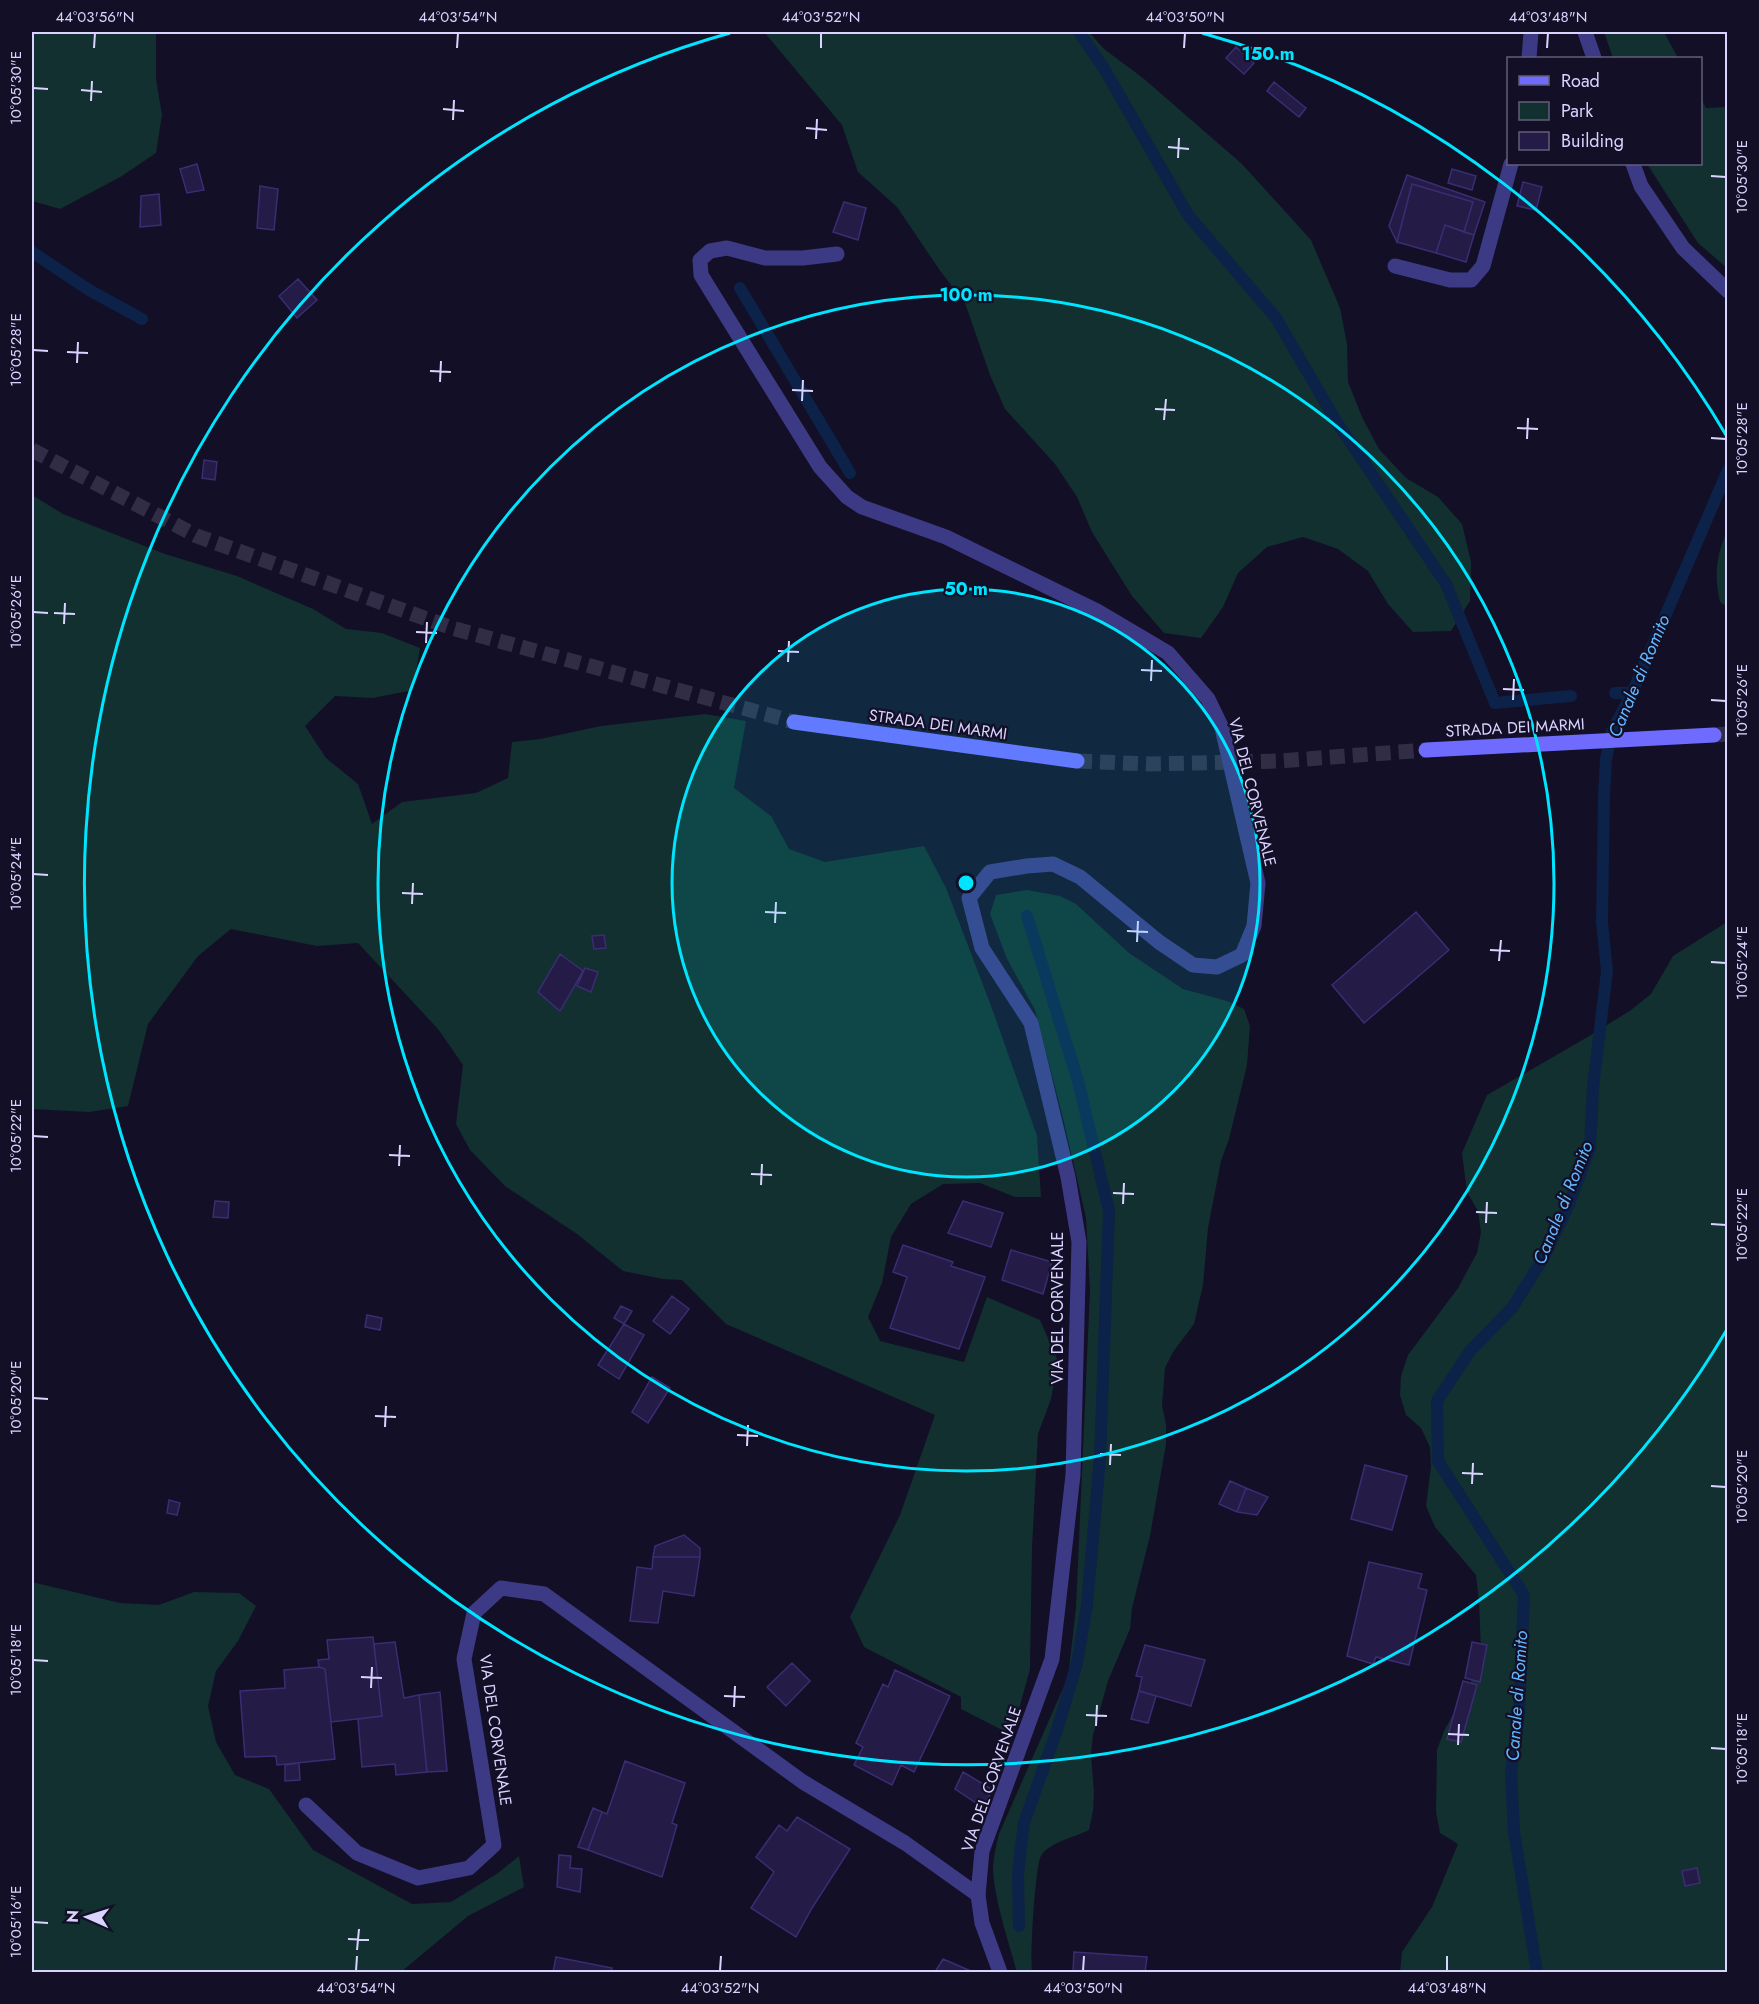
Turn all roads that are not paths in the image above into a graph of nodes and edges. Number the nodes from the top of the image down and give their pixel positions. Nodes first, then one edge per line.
1 (1530, 32) edge
2 (1584, 32) edge
3 (1529, 57) edge
4 (1594, 57) edge
5 (1511, 165) edge
6 (1633, 165) edge
7 (837, 254) dead end
8 (1395, 266) dead end
9 (1728, 291) edge
10 (794, 722) tunnel mouth
11 (1714, 735) tunnel mouth
12 (1426, 750) tunnel mouth
13 (1077, 761) tunnel mouth
14 (306, 1805) dead end
15 (978, 1895) junction
16 (1000, 1972) edge

1 - 3 street
2 - 4 street
5 - 8 street
6 - 9 street
7 - 15 street, VIA DEL CORVENALE
10 - 13 main road, STRADA DEI MARMI
11 - 12 main road, STRADA DEI MARMI
14 - 15 street, VIA DEL CORVENALE
15 - 16 street, VIA DEL CORVENALE

